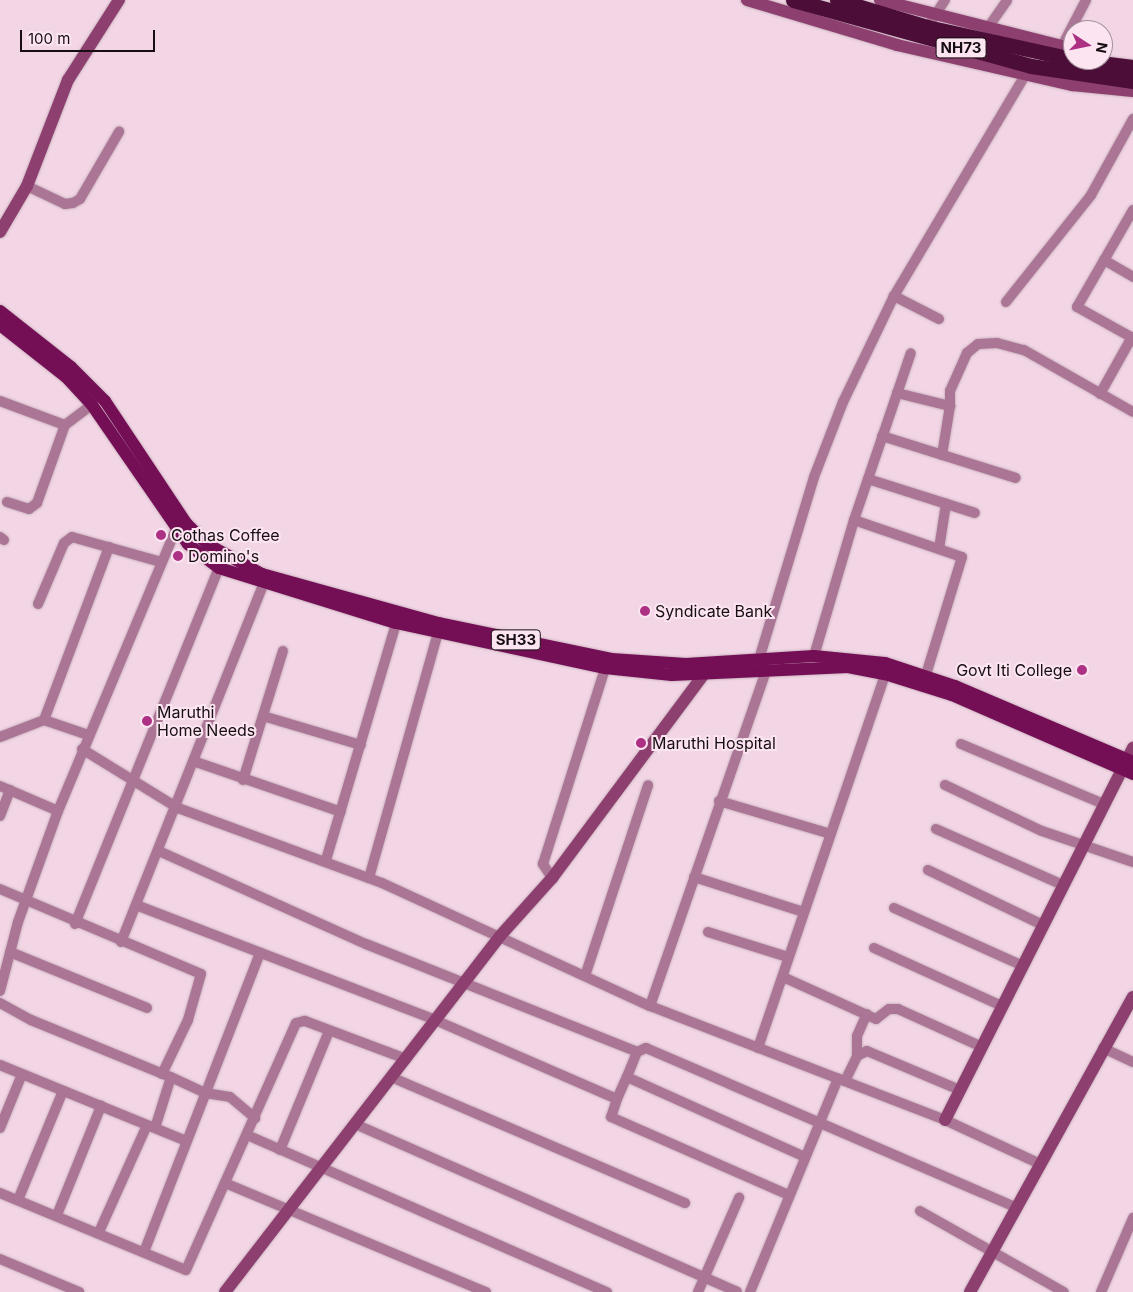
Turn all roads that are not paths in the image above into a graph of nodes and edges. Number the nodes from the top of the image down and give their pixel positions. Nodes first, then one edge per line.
1 (119, 0) edge
2 (748, 0) edge
3 (793, 0) edge
4 (837, 0) edge
5 (880, 0) edge
6 (944, 0) edge
7 (1007, 0) edge
8 (1086, 0) edge
9 (819, 15) junction
10 (1078, 20) edge
11 (928, 27) junction
12 (988, 29) junction
13 (1063, 47) edge
14 (1063, 57) edge
15 (1113, 64) edge
16 (1133, 67) edge
17 (1026, 74) junction
18 (1133, 81) edge
19 (1113, 84) junction
20 (1133, 91) edge
21 (1133, 119) edge
22 (119, 132) dead end
23 (27, 186) junction
24 (1133, 210) edge
25 (5, 215) edge
26 (1129, 228) edge
27 (0, 232) edge
28 (1104, 260) junction
29 (1133, 277) edge
30 (894, 296) junction
31 (1006, 302) dead end
32 (0, 311) edge
33 (940, 319) dead end
34 (0, 325) edge
35 (1132, 338) edge
36 (911, 353) dead end
37 (897, 393) junction
38 (1100, 394) junction
39 (0, 401) edge
40 (92, 406) junction
41 (950, 406) junction
42 (1133, 412) edge
43 (65, 425) junction
44 (882, 436) junction
45 (942, 455) junction
46 (1016, 478) dead end
47 (868, 479) junction
48 (7, 502) dead end
49 (946, 504) junction
50 (975, 513) dead end
51 (854, 520) junction
52 (176, 527) junction
53 (109, 547) junction
54 (939, 549) junction
55 (162, 562) junction
56 (219, 568) junction
57 (263, 585) junction
58 (38, 604) dead end
59 (396, 623) junction
60 (438, 632) junction
61 (283, 651) dead end
62 (814, 656) junction
63 (761, 665) junction
64 (710, 667) junction
65 (605, 668) junction
66 (885, 674) junction
67 (926, 675) junction
68 (263, 716) junction
69 (44, 720) junction
70 (88, 734) junction
71 (0, 737) edge
72 (962, 744) dead end
73 (361, 745) junction
74 (82, 749) junction
75 (196, 762) junction
76 (1130, 763) edge
77 (132, 780) junction
78 (243, 780) junction
79 (648, 785) dead end
80 (945, 785) dead end
81 (0, 786) edge
82 (10, 790) junction
83 (719, 801) junction
84 (1104, 804) junction
85 (178, 808) junction
86 (58, 811) junction
87 (341, 812) junction
88 (0, 816) edge
89 (936, 829) dead end
90 (828, 833) junction
91 (1085, 842) junction
92 (161, 852) junction
93 (326, 860) junction
94 (1133, 862) edge
95 (928, 870) dead end
96 (694, 877) junction
97 (369, 878) junction
98 (552, 878) junction
99 (1063, 885) junction
100 (0, 889) edge
101 (26, 899) junction
102 (136, 905) junction
103 (894, 908) dead end
104 (804, 912) junction
105 (75, 924) junction
106 (1043, 925) junction
107 (708, 932) dead end
108 (500, 936) junction
109 (121, 942) junction
110 (874, 948) dead end
111 (10, 952) junction
112 (260, 953) junction
113 (788, 957) junction
114 (1023, 966) junction
115 (585, 976) junction
116 (783, 977) junction
117 (464, 982) junction
118 (0, 991) edge
119 (1133, 997) edge
120 (0, 1002) edge
121 (650, 1006) junction
122 (1002, 1006) junction
123 (146, 1008) dead end
124 (867, 1014) junction
125 (435, 1020) junction
126 (329, 1031) junction
127 (982, 1047) junction
128 (758, 1048) junction
129 (1103, 1048) junction
130 (637, 1052) junction
131 (857, 1056) junction
132 (406, 1058) junction
133 (1133, 1062) edge
134 (0, 1065) edge
135 (22, 1074) junction
136 (162, 1074) junction
137 (391, 1077) junction
138 (626, 1077) junction
139 (173, 1078) junction
140 (841, 1080) junction
141 (960, 1090) junction
142 (63, 1091) junction
143 (205, 1093) junction
144 (617, 1099) junction
145 (101, 1106) junction
146 (255, 1118) junction
147 (946, 1120) junction
148 (355, 1124) junction
149 (818, 1124) junction
150 (151, 1127) junction
151 (0, 1128) edge
152 (247, 1135) junction
153 (186, 1141) junction
154 (280, 1150) junction
155 (805, 1157) junction
156 (1038, 1164) junction
157 (320, 1168) junction
158 (225, 1183) junction
159 (0, 1193) edge
160 (789, 1195) junction
161 (739, 1198) dead end
162 (18, 1200) junction
163 (685, 1202) dead end
164 (1015, 1207) junction
165 (289, 1209) junction
166 (920, 1211) dead end
167 (57, 1215) junction
168 (1133, 1218) edge
169 (99, 1232) junction
170 (993, 1249) junction
171 (144, 1252) junction
172 (0, 1259) edge
173 (705, 1277) junction
174 (78, 1292) edge
175 (225, 1292) edge
176 (486, 1292) edge
177 (606, 1292) edge
178 (698, 1292) edge
179 (737, 1292) edge
180 (750, 1292) edge
181 (970, 1292) edge
182 (1064, 1292) edge
183 (1101, 1292) edge

1 - 23 street
2 - 9 street
3 - 9 highway, NH73
4 - 11 highway, NH73
5 - 11 street
6 - 11 street
7 - 12 street
8 - 10 street
9 - 11 highway, NH73
9 - 17 street
11 - 12 street
11 - 14 highway, NH73
11 - 19 highway, NH73
12 - 13 street
15 - 16 highway, NH73
17 - 19 street
17 - 30 street
18 - 19 highway, NH73
19 - 20 street
21 - 31 street
22 - 23 street
23 - 25 street
24 - 26 street
25 - 27 street
26 - 28 street
28 - 29 street
28 - 35 street
30 - 33 street
30 - 63 street
32 - 64 main road, SH33
34 - 40 main road, SH33
35 - 38 street
36 - 37 street
37 - 41 street
37 - 44 street
38 - 41 street
38 - 42 street
39 - 43 street
40 - 43 street
40 - 52 main road, SH33
41 - 45 street
43 - 48 street
44 - 45 street
44 - 47 street
45 - 46 street
47 - 49 street
47 - 51 street
49 - 50 street
49 - 54 street
51 - 54 street
51 - 62 street
52 - 55 street
52 - 56 main road, SH33
53 - 55 street
53 - 58 street
53 - 69 street
54 - 67 street
55 - 70 street
56 - 57 main road, SH33
56 - 77 street
57 - 59 main road, SH33
57 - 75 street
59 - 60 main road, SH33
59 - 73 street
60 - 65 main road, SH33
60 - 97 street
61 - 68 street
62 - 63 main road, SH33
62 - 67 main road, SH33
63 - 64 main road, SH33
63 - 66 main road, SH33
63 - 83 street
64 - 65 main road, SH33
64 - 98 street
65 - 98 street
66 - 76 main road, SH33
66 - 90 street
67 - 76 main road, SH33
68 - 73 street
68 - 78 street
69 - 70 street
69 - 71 street
70 - 74 street
72 - 84 street
73 - 87 street
74 - 77 street
74 - 86 street
75 - 78 street
75 - 85 street
76 - 84 street
77 - 85 street
77 - 105 street
78 - 87 street
79 - 115 street
80 - 91 street
81 - 82 street
82 - 86 street
82 - 88 street
83 - 90 street
83 - 96 street
84 - 91 street
85 - 92 street
85 - 93 street
86 - 101 street
87 - 93 street
89 - 99 street
90 - 104 street
91 - 94 street
91 - 99 street
92 - 102 street
92 - 117 street
93 - 97 street
95 - 106 street
96 - 104 street
96 - 121 street
97 - 108 street
98 - 108 street
99 - 106 street
100 - 101 street
101 - 105 street
101 - 111 street
102 - 109 street
102 - 112 street
103 - 114 street
104 - 113 street
105 - 109 street
106 - 114 street
107 - 113 street
108 - 115 street
108 - 117 street
109 - 136 street
110 - 122 street
111 - 118 street
111 - 123 street
112 - 125 street
112 - 143 street
113 - 116 street
114 - 122 street
115 - 121 street
116 - 124 street
116 - 128 street
117 - 125 street
117 - 130 street
119 - 129 street
120 - 136 street
121 - 128 street
122 - 127 street
124 - 127 street
124 - 131 street
125 - 132 street
125 - 144 street
126 - 132 street
126 - 146 street
126 - 154 street
127 - 141 street
128 - 140 street
129 - 133 street
129 - 156 street
130 - 138 street
130 - 149 street
131 - 140 street
131 - 141 street
132 - 137 street
134 - 135 street
135 - 142 street
135 - 151 street
136 - 139 street
137 - 148 street
137 - 163 street
138 - 144 street
138 - 155 street
139 - 143 street
139 - 150 street
140 - 147 street
140 - 149 street
141 - 147 street
142 - 145 street
142 - 162 street
143 - 146 street
143 - 153 street
144 - 160 street
145 - 150 street
145 - 167 street
146 - 152 street
147 - 156 street
148 - 157 street
148 - 173 street
149 - 155 street
149 - 164 street
150 - 153 street
150 - 169 street
152 - 154 street
152 - 158 street
153 - 171 street
154 - 157 street
155 - 160 street
156 - 164 street
157 - 165 street
157 - 177 street
158 - 165 street
158 - 171 street
159 - 162 street
160 - 180 street
161 - 173 street
162 - 167 street
164 - 170 street
165 - 175 street
165 - 176 street
166 - 170 street
167 - 169 street
168 - 183 street
169 - 171 street
170 - 181 street
170 - 182 street
172 - 174 street
173 - 178 street
173 - 179 street

